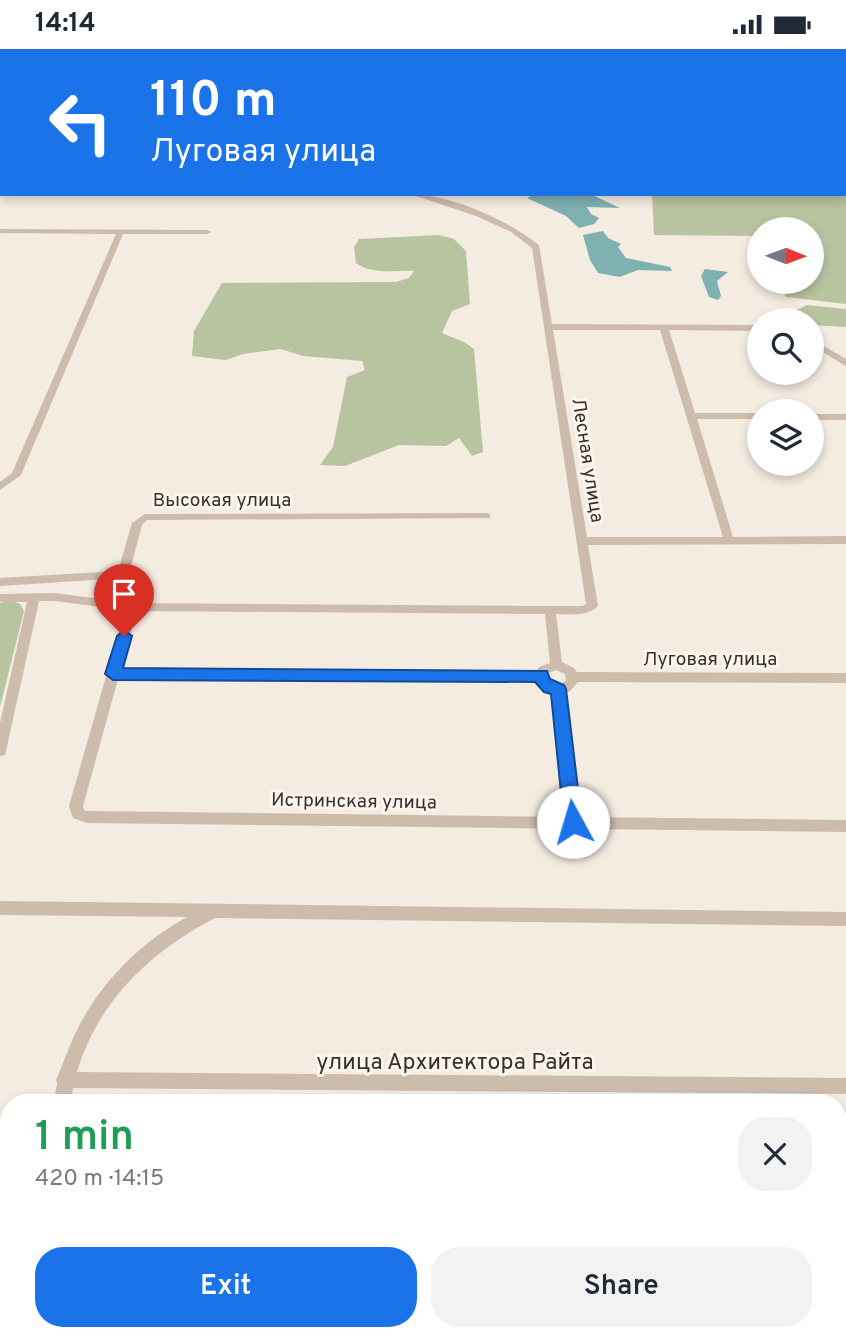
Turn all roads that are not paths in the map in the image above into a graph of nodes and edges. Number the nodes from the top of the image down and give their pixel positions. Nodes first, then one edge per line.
1 (419, 196) edge
2 (120, 232) junction
3 (207, 232) dead end
4 (1, 233) edge
5 (549, 327) junction
6 (664, 328) junction
7 (747, 328) edge
8 (824, 349) edge
9 (846, 363) edge
10 (692, 416) junction
11 (747, 417) edge
12 (824, 417) edge
13 (846, 417) edge
14 (0, 487) edge
15 (486, 516) dead end
16 (729, 540) junction
17 (846, 540) edge
18 (584, 541) junction
19 (0, 582) edge
20 (34, 597) junction
21 (0, 598) edge
22 (132, 607) junction
23 (550, 611) junction
24 (556, 665) junction
25 (113, 674) junction
26 (541, 675) junction
27 (573, 677) junction
28 (846, 678) edge
29 (558, 689) junction
30 (0, 751) edge
31 (573, 822) junction
32 (846, 826) edge
33 (0, 908) edge
34 (211, 912) junction
35 (846, 919) edge
36 (64, 1080) junction
37 (846, 1086) edge
38 (63, 1094) edge

1 - 5 street, Лесная улица
2 - 3 street
2 - 4 street
2 - 14 street
5 - 6 street
5 - 18 street, Лесная улица
6 - 7 street
6 - 10 street
8 - 9 street
10 - 11 street
10 - 16 street
12 - 13 street
15 - 19 street, Высокая улица
16 - 17 street
16 - 18 street
18 - 23 street, Лесная улица
20 - 21 street
20 - 22 street
20 - 30 street
22 - 23 street
22 - 25 street, Истринская улица
23 - 24 street
24 - 26 street
24 - 27 street
25 - 26 street
25 - 31 street, Истринская улица
26 - 29 street
27 - 28 street, Луговая улица
27 - 29 street
29 - 31 street
31 - 32 street, Истринская улица
33 - 34 street
34 - 35 street
34 - 36 street
36 - 37 street, улица Архитектора Райта
36 - 38 street

